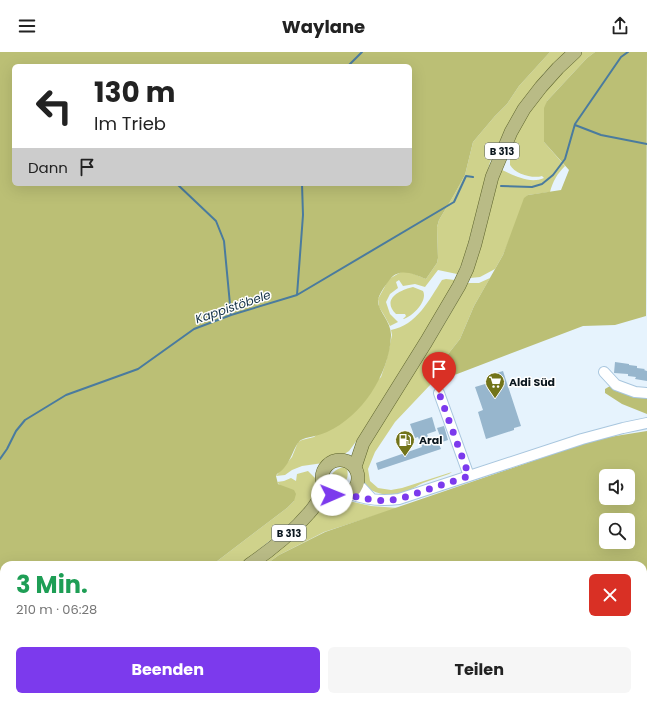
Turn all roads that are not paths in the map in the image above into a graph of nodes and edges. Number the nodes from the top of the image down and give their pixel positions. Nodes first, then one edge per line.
1 (575, 52) edge
2 (604, 372) dead end
3 (439, 393) dead end
4 (647, 393) edge
5 (643, 424) edge
6 (363, 443) junction
7 (343, 460) junction
8 (355, 467) junction
9 (469, 476) junction
10 (354, 489) junction
11 (329, 493) junction
12 (255, 561) edge

1 - 6 main road, B 313
2 - 4 street
3 - 9 street
5 - 9 street
6 - 7 main road, B 313
6 - 8 main road, B 313
7 - 8 main road
7 - 11 main road
8 - 10 main road
9 - 10 street
10 - 11 main road
11 - 12 main road, B 313

